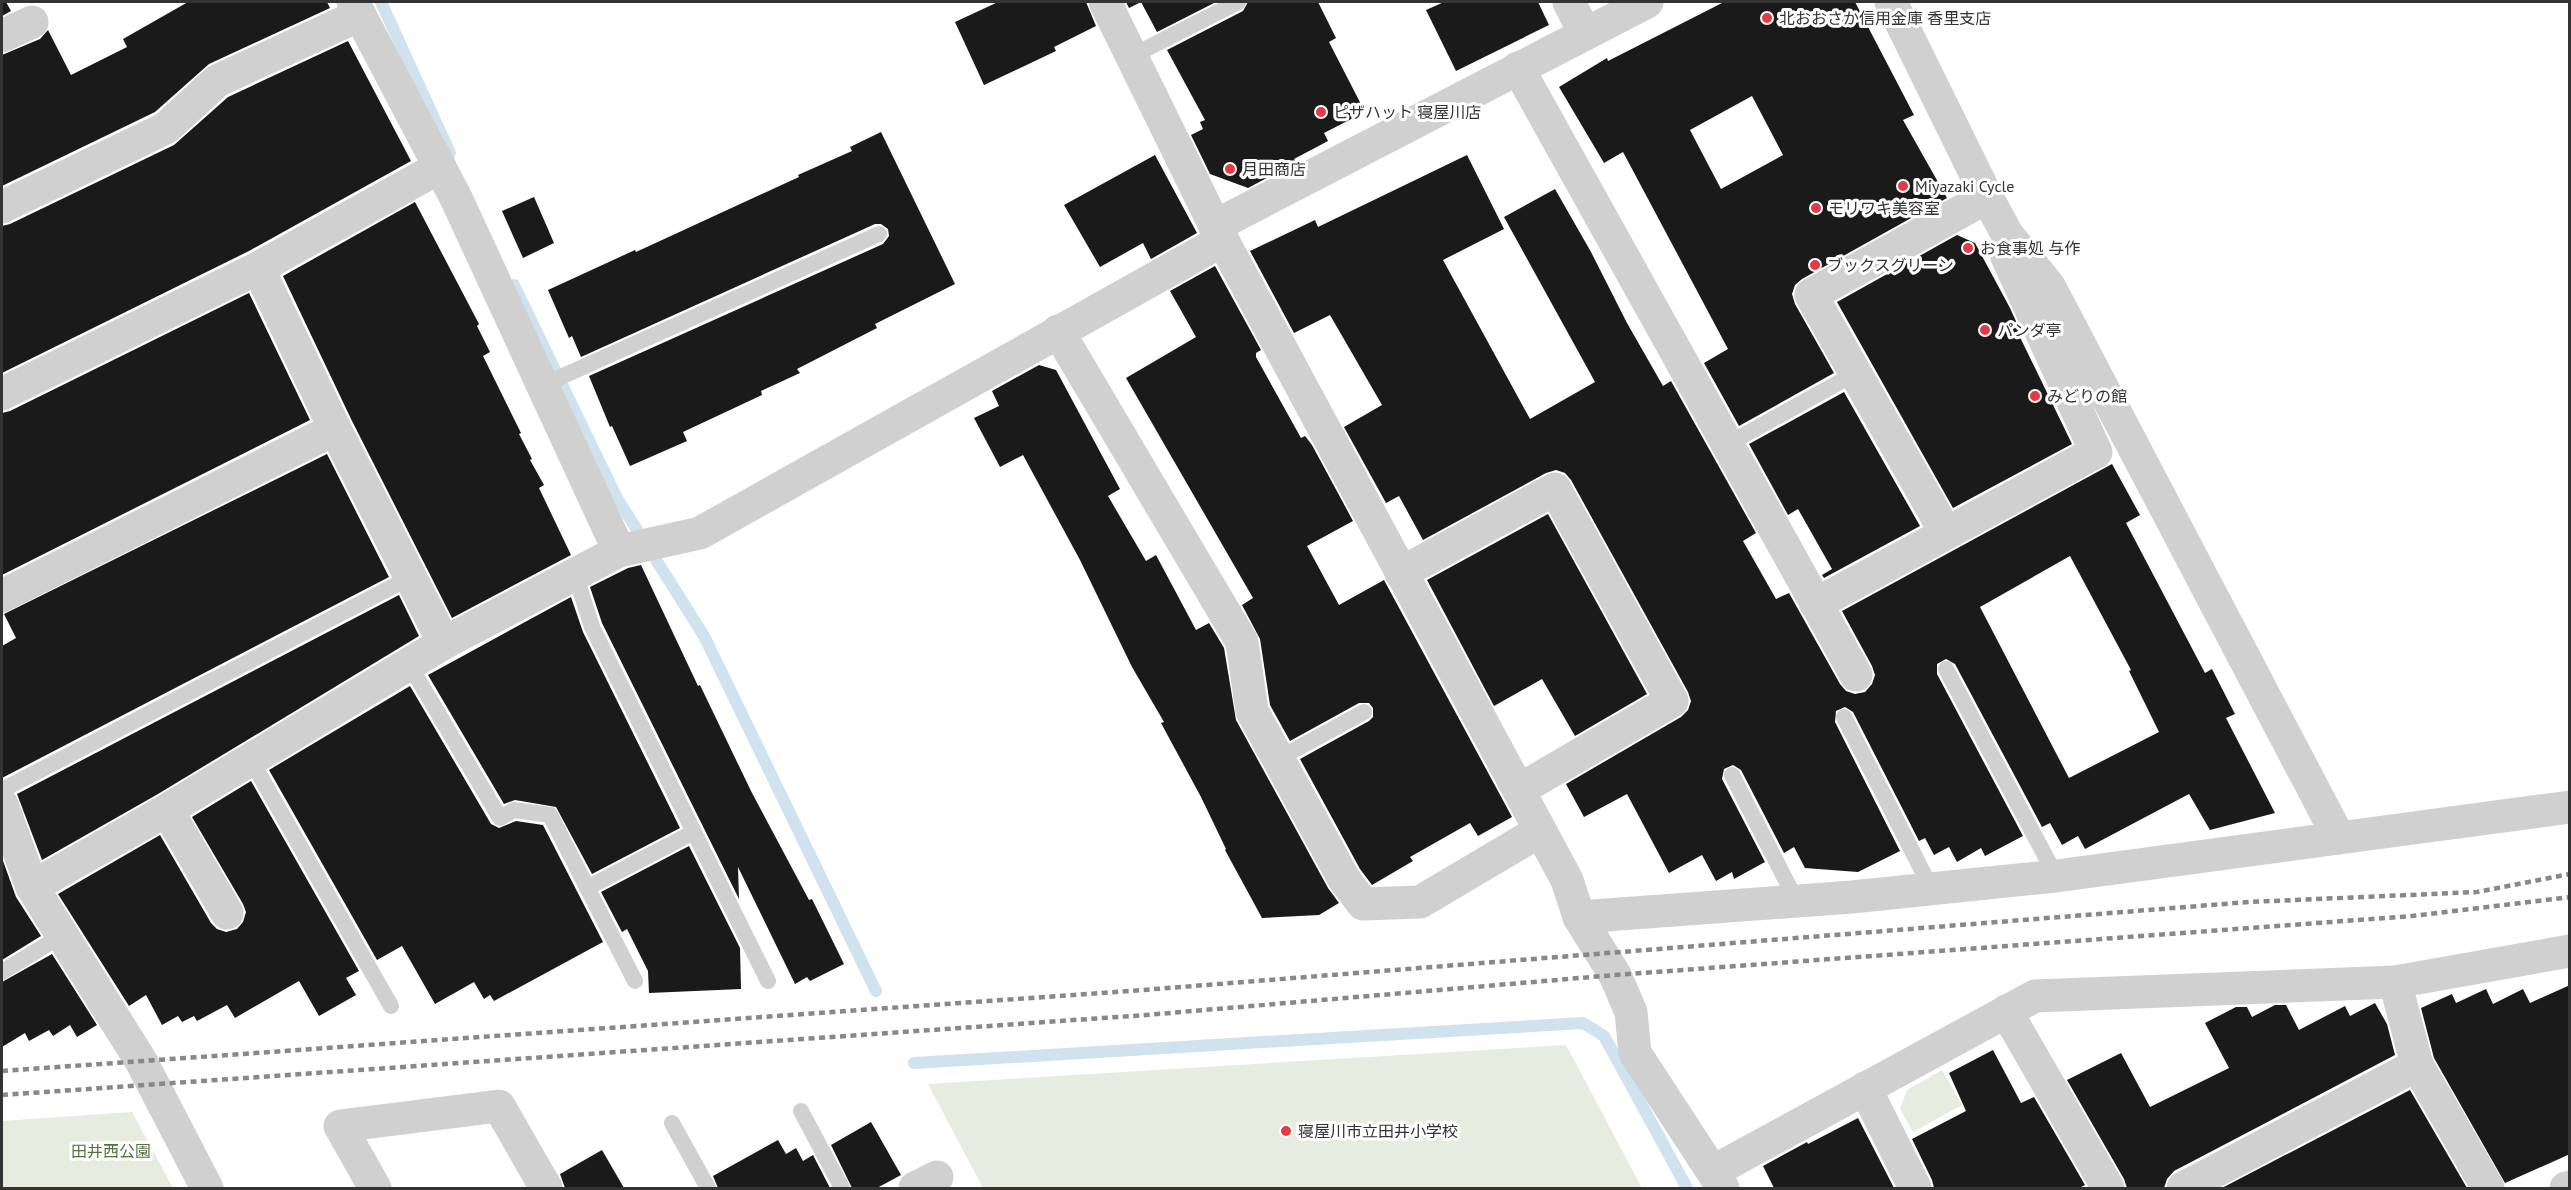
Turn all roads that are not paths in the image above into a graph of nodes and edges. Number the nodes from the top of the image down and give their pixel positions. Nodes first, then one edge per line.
1 (1105, 2) edge
2 (1238, 2) edge
3 (1569, 2) edge
4 (1647, 2) edge
5 (1891, 2) edge
6 (356, 8) edge
7 (32, 22) dead end
8 (1585, 34) junction
9 (2, 36) edge
10 (1132, 56) junction
11 (1518, 68) junction
12 (440, 167) junction
13 (1987, 197) junction
14 (2, 207) edge
15 (1219, 233) junction
16 (879, 234) dead end
17 (2007, 234) junction
18 (258, 268) junction
19 (1058, 331) junction
20 (1856, 374) junction
21 (554, 380) junction
22 (2, 394) edge
23 (335, 429) junction
24 (1728, 444) junction
25 (1946, 533) junction
26 (641, 546) junction
27 (1401, 573) junction
28 (575, 574) junction
29 (411, 577) junction
30 (2, 596) edge
31 (1816, 604) junction
32 (444, 643) junction
33 (409, 664) junction
34 (1947, 669) dead end
35 (1856, 675) dead end
36 (1364, 712) dead end
37 (1844, 717) dead end
38 (1278, 759) junction
39 (251, 760) junction
40 (1732, 775) dead end
41 (2, 790) edge
42 (1519, 790) junction
43 (2, 805) edge
44 (2570, 807) edge
45 (167, 810) junction
46 (1540, 831) junction
47 (694, 832) junction
48 (2338, 838) junction
49 (2056, 876) junction
50 (32, 887) junction
51 (587, 888) junction
52 (1931, 888) junction
53 (1796, 900) junction
54 (227, 913) dead end
55 (1579, 917) junction
56 (61, 936) junction
57 (2570, 951) edge
58 (2, 972) edge
59 (634, 981) dead end
60 (768, 981) dead end
61 (2395, 982) junction
62 (391, 1006) dead end
63 (2006, 1011) junction
64 (2417, 1065) junction
65 (1865, 1088) junction
66 (801, 1111) dead end
67 (672, 1123) dead end
68 (1719, 1180) edge
69 (207, 1188) edge
70 (375, 1188) edge
71 (546, 1188) edge
72 (708, 1188) edge
73 (842, 1188) edge
74 (1915, 1188) edge
75 (2108, 1188) edge
76 (2183, 1188) edge
77 (2488, 1188) edge

1 - 10 street
2 - 10 lane
3 - 8 street
4 - 8 street
5 - 13 street
6 - 12 street
6 - 14 street
7 - 9 street
8 - 11 street
10 - 15 street
11 - 15 street
11 - 24 street
12 - 18 street
12 - 21 street
13 - 17 street
13 - 20 street
15 - 19 street
15 - 27 street
16 - 21 lane
17 - 25 street
17 - 48 street
18 - 22 street
18 - 23 street
19 - 26 street
19 - 38 street
20 - 24 lane
20 - 25 street
21 - 26 street
23 - 29 street
23 - 30 street
24 - 31 street
25 - 31 street
26 - 28 street
27 - 42 street
27 - 42 street
28 - 32 street
28 - 47 lane
29 - 32 street
29 - 41 lane
31 - 35 street
32 - 33 street
33 - 39 street
33 - 51 lane
34 - 49 lane
36 - 38 lane
37 - 52 lane
38 - 46 street
39 - 45 street
39 - 62 lane
40 - 53 lane
42 - 46 street
43 - 50 street
44 - 48 street
45 - 50 street
45 - 54 street
46 - 55 street
47 - 51 lane
47 - 60 lane
48 - 49 street
49 - 52 street
50 - 56 street
51 - 59 lane
52 - 53 street
53 - 55 street
55 - 68 street
56 - 58 lane
56 - 69 street
57 - 61 street
61 - 63 street
61 - 64 street
63 - 65 street
63 - 75 street
64 - 76 street
64 - 77 street
65 - 68 street
65 - 74 street
66 - 73 lane
67 - 72 lane
70 - 71 street

